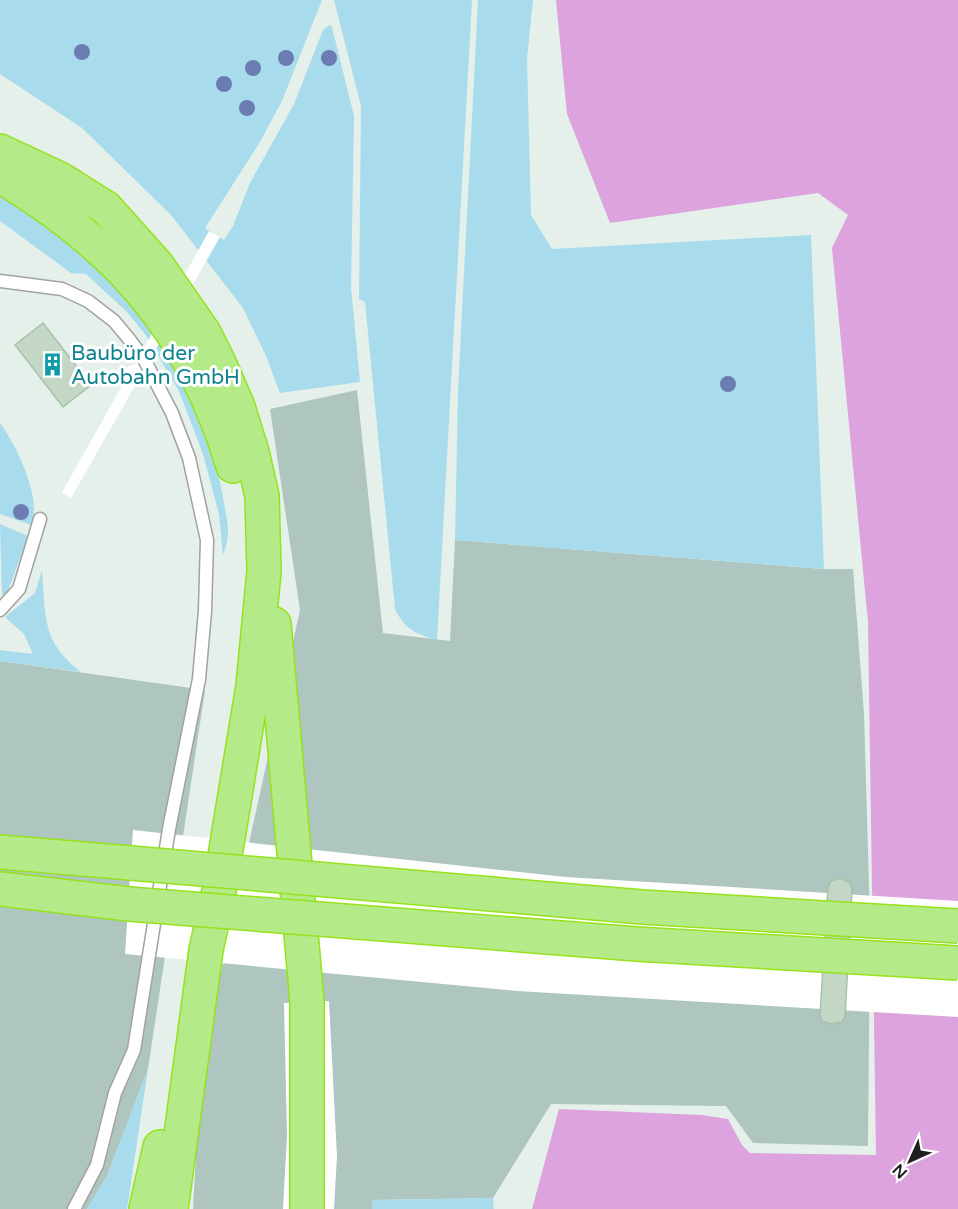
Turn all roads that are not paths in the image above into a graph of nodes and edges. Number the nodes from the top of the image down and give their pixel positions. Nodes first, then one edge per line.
1 (0, 131) edge
2 (0, 151) edge
3 (0, 176) edge
4 (60, 179) junction
5 (0, 280) edge
6 (40, 519) dead end
7 (264, 533) junction
8 (0, 610) edge
9 (0, 852) edge
10 (0, 889) edge
11 (958, 927) edge
12 (958, 963) edge
13 (160, 1147) junction
14 (74, 1209) edge
15 (146, 1209) edge
16 (154, 1209) edge
17 (171, 1209) edge
18 (307, 1209) edge

1 - 4 highway
2 - 4 highway
3 - 13 highway
4 - 7 highway
5 - 14 lane
6 - 8 lane
7 - 17 highway
7 - 18 highway
9 - 11 highway, bridge
10 - 12 highway, bridge
13 - 15 highway
13 - 16 highway

